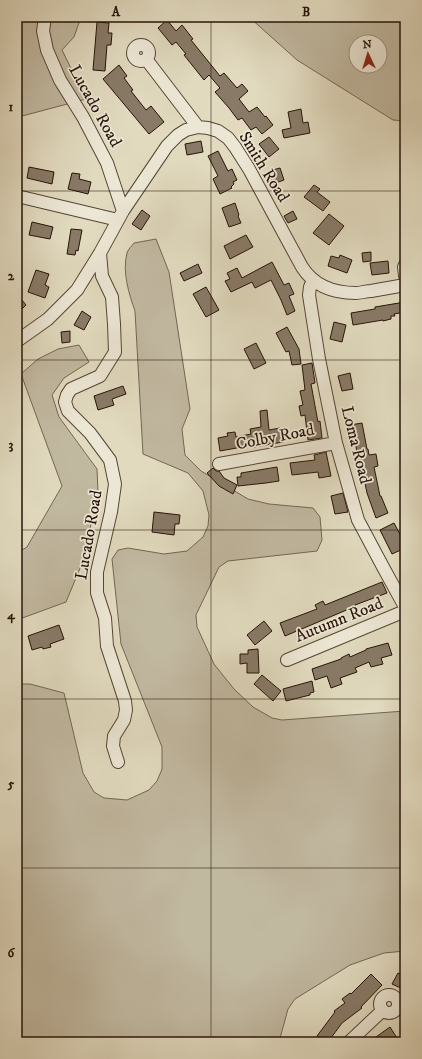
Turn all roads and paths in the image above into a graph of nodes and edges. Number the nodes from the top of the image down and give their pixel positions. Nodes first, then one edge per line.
1 (45, 17) edge
2 (146, 59) dead end
3 (198, 127) junction
4 (17, 196) edge
5 (121, 215) junction
6 (100, 253) junction
7 (405, 265) edge
8 (405, 276) edge
9 (313, 280) junction
10 (405, 285) edge
11 (17, 341) edge
12 (336, 442) junction
13 (219, 464) dead end
14 (405, 607) edge
15 (405, 611) edge
16 (286, 660) dead end
17 (118, 762) dead end
18 (382, 1010) dead end
19 (350, 1042) edge

1 - 5 street, Lucado Road
2 - 3 street
3 - 5 street
3 - 9 street, Smith Road
4 - 5 street
5 - 6 street
6 - 11 street
6 - 17 street, Lucado Road
7 - 8 street
9 - 10 street, Smith Road
9 - 12 street, Loma Road
12 - 13 street, Colby Road
12 - 14 street, Loma Road
15 - 16 street, Autumn Road
18 - 19 street

